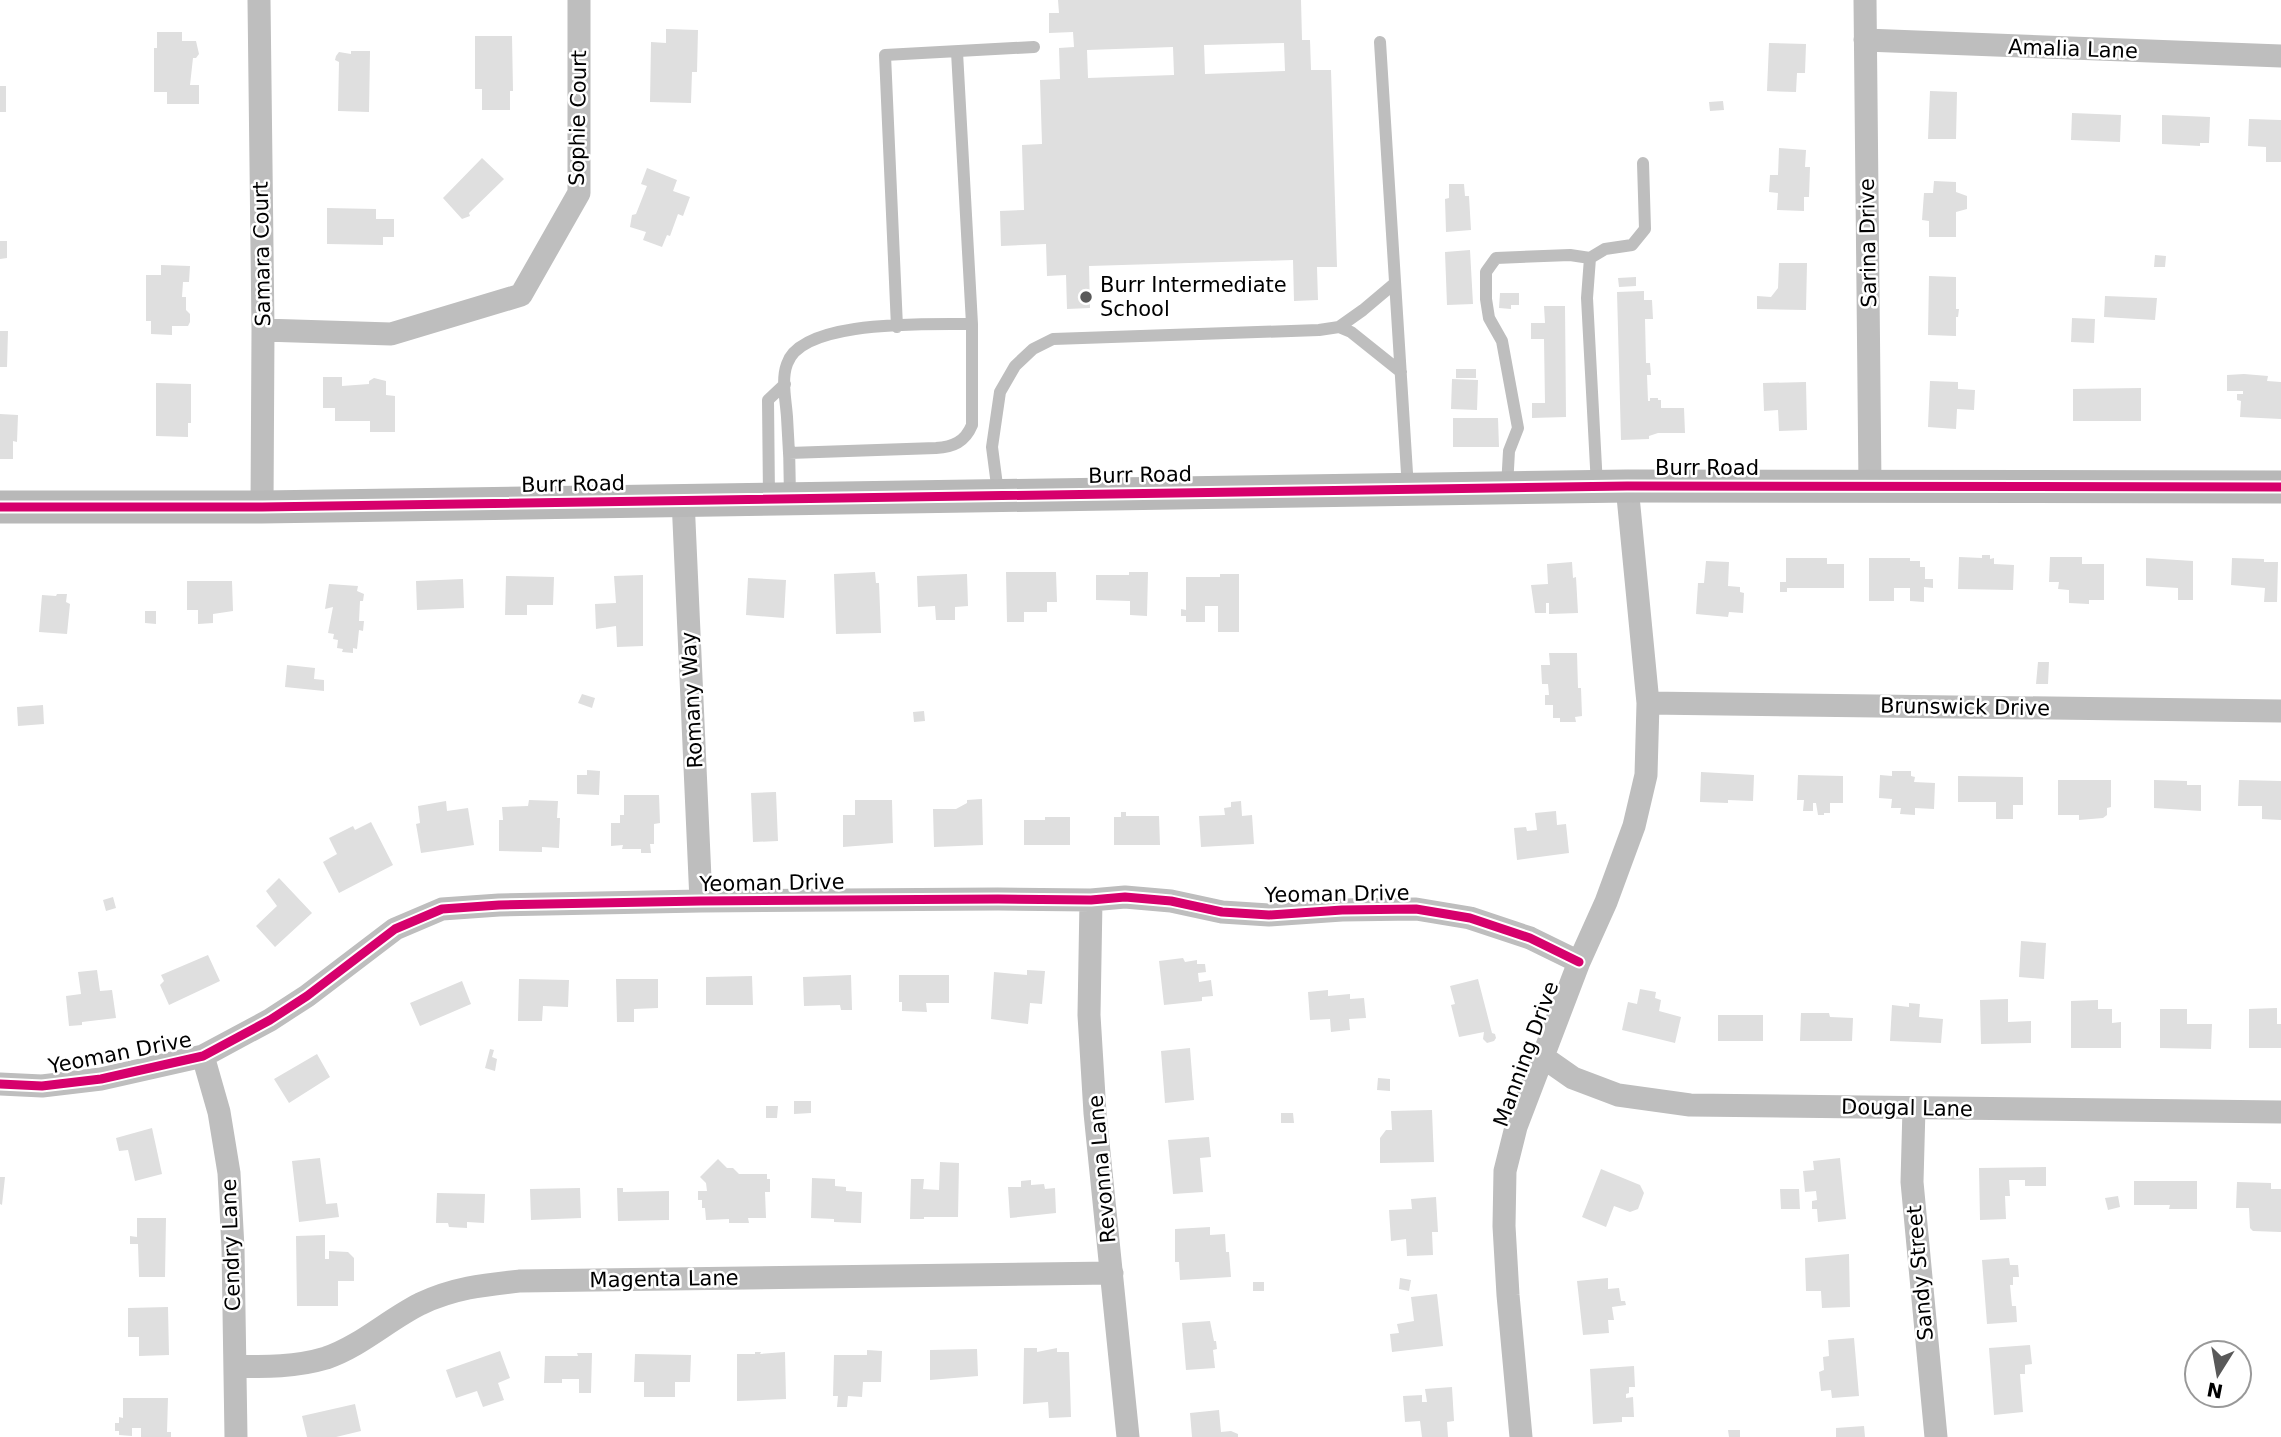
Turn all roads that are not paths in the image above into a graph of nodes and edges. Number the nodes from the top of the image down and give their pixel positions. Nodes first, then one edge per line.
1 (259, 0) edge
2 (579, 0) edge
3 (1865, 0) edge
4 (1865, 40) junction
5 (1380, 42) dead end
6 (1034, 47) dead end
7 (957, 52) junction
8 (2281, 57) edge
9 (1643, 163) dead end
10 (1590, 258) junction
11 (1395, 283) junction
12 (972, 324) junction
13 (897, 327) junction
14 (1339, 327) junction
15 (263, 330) junction
16 (1401, 372) junction
17 (785, 384) junction
18 (789, 453) junction
19 (1870, 485) junction
20 (1612, 486) junction
21 (2281, 487) edge
22 (1507, 488) junction
23 (1408, 489) junction
24 (998, 495) junction
25 (780, 498) junction
26 (683, 499) junction
27 (0, 507) edge
28 (262, 507) junction
29 (1648, 703) junction
30 (2281, 711) edge
31 (1091, 900) junction
32 (701, 901) junction
33 (1578, 962) junction
34 (204, 1056) junction
35 (1543, 1057) junction
36 (0, 1084) edge
37 (1914, 1108) junction
38 (2281, 1112) edge
39 (1112, 1273) junction
40 (235, 1366) junction
41 (236, 1437) edge
42 (1128, 1437) edge
43 (1521, 1437) edge
44 (1936, 1437) edge

1 - 15 street, Samara Court
2 - 15 street, Sophie Court
3 - 4 street, Sarina Drive
4 - 8 street, Amalia Lane
4 - 19 street, Sarina Drive
5 - 11 lane
6 - 7 lane
7 - 12 lane
7 - 13 lane
9 - 10 lane
10 - 20 lane
10 - 22 lane
11 - 14 lane
11 - 16 lane
12 - 13 lane
12 - 18 lane
13 - 17 lane
14 - 16 lane
14 - 24 lane
15 - 28 street, Samara Court
16 - 23 lane
17 - 18 lane
17 - 25 lane
18 - 25 lane
19 - 20 street, Burr Road
19 - 21 street, Burr Road
20 - 22 street, Burr Road
20 - 29 street, Manning Drive
22 - 23 street, Burr Road
23 - 24 street, Burr Road
24 - 25 street, Burr Road
25 - 26 street, Burr Road
26 - 28 street, Burr Road
26 - 32 street, Romany Way
27 - 28 street, Burr Road
29 - 30 street, Brunswick Drive
29 - 33 street, Manning Drive
31 - 32 street, Yeoman Drive
31 - 33 street, Yeoman Drive
31 - 39 street, Revonna Lane
32 - 34 street, Yeoman Drive
33 - 35 street, Manning Drive
34 - 36 street, Yeoman Drive
34 - 40 street, Cendry Lane
35 - 37 street, Dougal Lane
35 - 43 street, Manning Drive
37 - 38 street, Dougal Lane
37 - 44 street, Sandy Street
39 - 40 street, Magenta Lane
39 - 42 street, Revonna Lane
40 - 41 street, Cendry Lane

